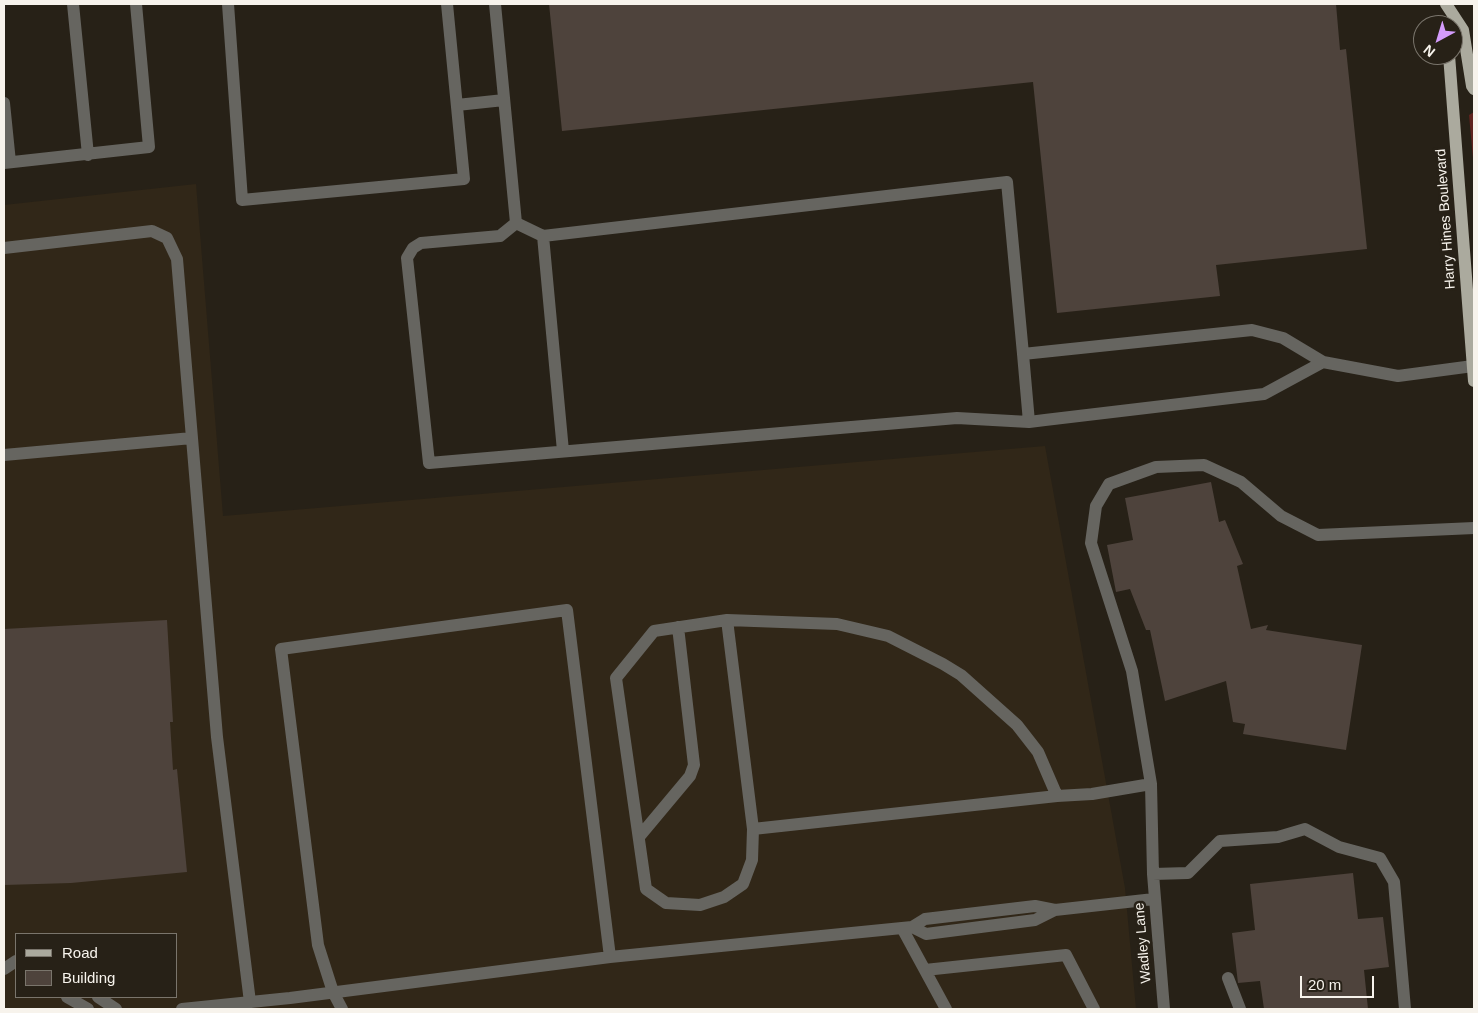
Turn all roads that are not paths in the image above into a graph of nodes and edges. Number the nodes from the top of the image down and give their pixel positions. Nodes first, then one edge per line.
1 (73, 4) edge
2 (136, 4) edge
3 (228, 4) edge
4 (447, 4) edge
5 (495, 4) edge
6 (1445, 4) edge
7 (1450, 65) edge
8 (1474, 89) edge
9 (504, 100) junction
10 (4, 103) edge
11 (456, 105) junction
12 (88, 155) junction
13 (7, 162) edge
14 (516, 223) junction
15 (543, 236) junction
16 (4, 248) edge
17 (1023, 354) junction
18 (1323, 362) junction
19 (1473, 366) edge
20 (1474, 381) edge
21 (1029, 422) junction
22 (192, 438) junction
23 (562, 451) junction
24 (4, 455) edge
25 (1474, 528) edge
26 (727, 620) junction
27 (678, 628) junction
28 (1151, 784) junction
29 (1057, 796) junction
30 (753, 829) junction
31 (639, 836) junction
32 (1153, 874) junction
33 (1154, 899) junction
34 (1055, 910) junction
35 (978, 913) junction
36 (907, 927) junction
37 (981, 927) junction
38 (610, 957) junction
39 (15, 962) edge
40 (4, 969) edge
41 (925, 970) junction
42 (1228, 978) dead end
43 (333, 992) junction
44 (69, 998) edge
45 (100, 998) edge
46 (250, 1002) junction
47 (273, 1004) edge
48 (88, 1009) edge
49 (116, 1009) edge
50 (182, 1009) edge
51 (342, 1009) edge
52 (946, 1009) edge
53 (1094, 1009) edge
54 (1164, 1009) edge
55 (1240, 1009) edge
56 (1405, 1009) edge

1 - 12 street
2 - 12 street
3 - 11 street
4 - 11 street
5 - 9 street
6 - 8 main road
7 - 19 main road, Harry Hines Boulevard
9 - 11 street
9 - 14 street
10 - 13 street
12 - 13 street
14 - 15 street
14 - 23 street
15 - 17 street
15 - 23 street
16 - 22 street
17 - 18 street
17 - 21 street
18 - 19 street
18 - 21 street
19 - 20 main road, Harry Hines Boulevard
21 - 23 street
22 - 24 street
22 - 46 street
25 - 28 street, Wadley Lane
26 - 27 street
26 - 29 street
26 - 30 street
27 - 31 street
27 - 31 street
28 - 29 street
28 - 32 street, Wadley Lane
29 - 30 street
30 - 31 street
32 - 33 street, Wadley Lane
32 - 56 street
33 - 34 street
33 - 54 street, Wadley Lane
34 - 35 street
34 - 37 street
35 - 36 street
35 - 37 street
36 - 37 street
36 - 38 street
36 - 41 street
38 - 43 street
38 - 43 street
39 - 40 street
41 - 52 street
41 - 53 street
42 - 55 street
43 - 47 street
43 - 51 street
44 - 48 street
45 - 49 street
46 - 47 street
46 - 50 street

